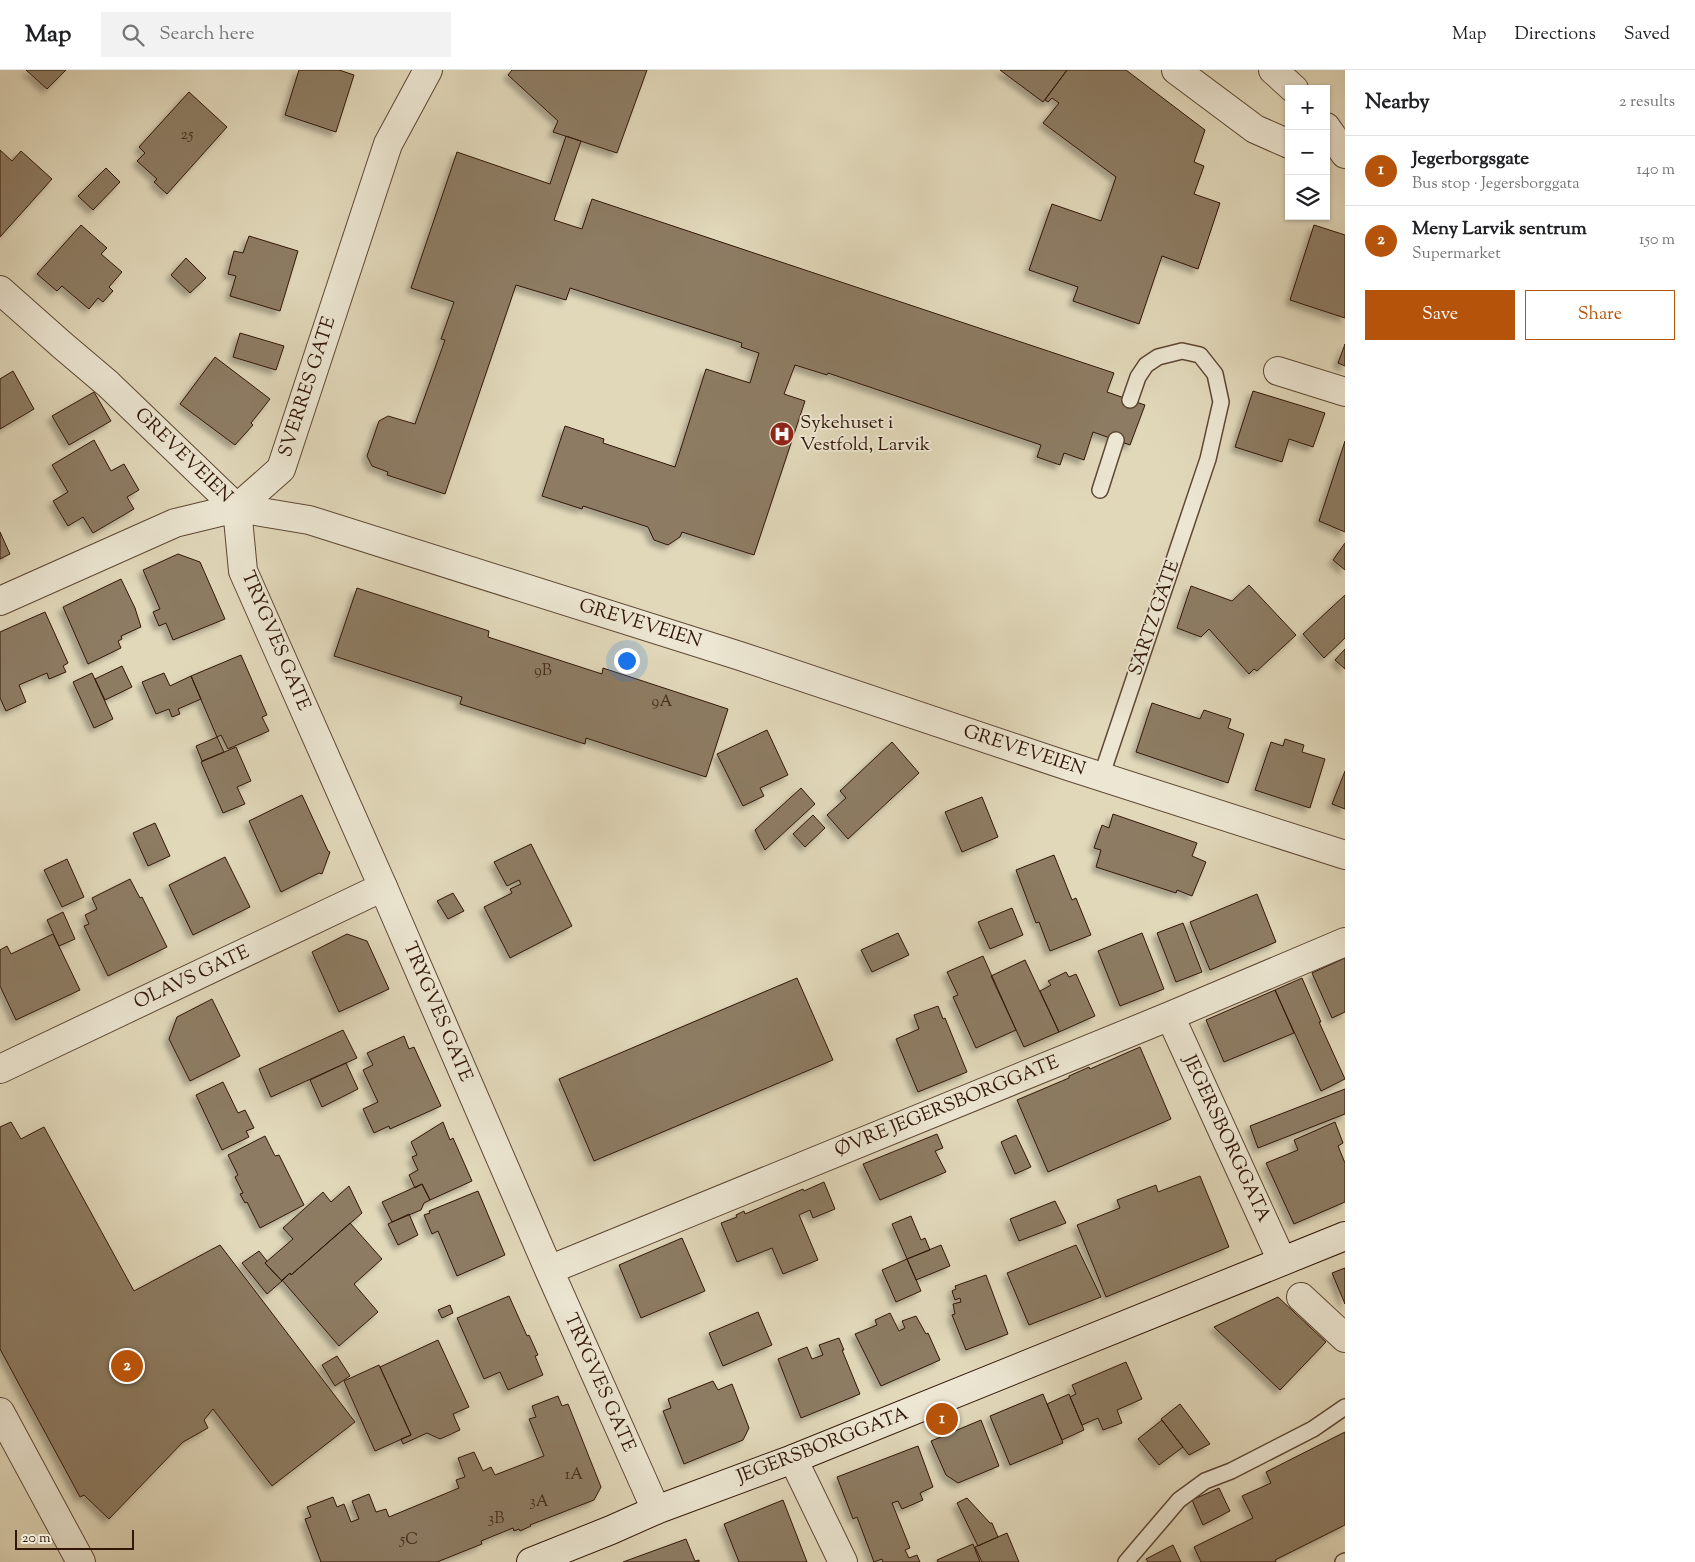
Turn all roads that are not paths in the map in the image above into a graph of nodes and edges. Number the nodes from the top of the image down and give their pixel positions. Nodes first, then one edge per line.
1 (428, 70) edge
2 (1176, 70) edge
3 (1273, 70) edge
4 (1290, 85) edge
5 (1328, 130) edge
6 (1285, 142) edge
7 (1330, 153) edge
8 (1345, 155) edge
9 (0, 290) edge
10 (1278, 372) dead end
11 (1345, 392) edge
12 (1130, 400) dead end
13 (1116, 440) dead end
14 (1100, 490) dead end
15 (237, 508) junction
16 (0, 601) edge
17 (1101, 777) junction
18 (1345, 855) edge
19 (383, 887) junction
20 (1345, 942) edge
21 (1170, 1016) junction
22 (0, 1069) edge
23 (1345, 1236) edge
24 (1282, 1262) junction
25 (549, 1270) junction
26 (1301, 1298) dead end
27 (1345, 1338) edge
28 (1345, 1407) edge
29 (0, 1412) edge
30 (793, 1459) junction
31 (656, 1510) junction
32 (81, 1562) edge
33 (531, 1562) edge
34 (843, 1562) edge
35 (1126, 1562) edge

1 - 15 street, SVERRES GATE
2 - 6 street
3 - 4 street
5 - 8 street
7 - 8 street
9 - 15 street, GREVEVEIEN
10 - 11 street
12 - 17 lane, SARTZ GATE
13 - 14 lane
15 - 16 street, SVERRES GATE
15 - 17 street, GREVEVEIEN
15 - 19 street, TRYGVES GATE
17 - 18 street, GREVEVEIEN
19 - 22 street, OLAVS GATE
19 - 25 street, TRYGVES GATE
20 - 21 street, ØVRE JEGERSBORGGATE
21 - 24 street, JEGERSBORGGATA
21 - 25 street, ØVRE JEGERSBORGGATE
23 - 24 street, JEGERSBORGGATA
24 - 30 street, JEGERSBORGGATA
25 - 31 street, TRYGVES GATE
26 - 27 street
28 - 35 lane
29 - 32 street
30 - 31 street, JEGERSBORGGATA
30 - 34 street
31 - 33 street, JEGERSBORGGATA

